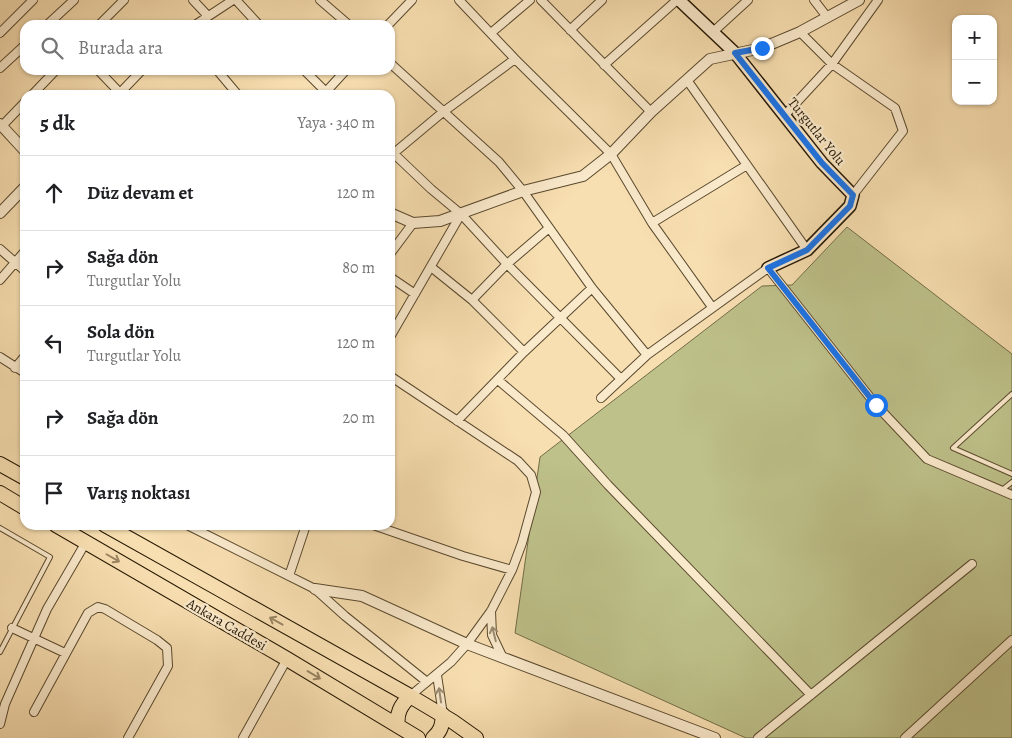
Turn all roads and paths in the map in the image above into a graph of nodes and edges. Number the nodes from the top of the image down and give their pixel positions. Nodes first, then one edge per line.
1 (33, 0) edge
2 (74, 0) edge
3 (124, 0) edge
4 (193, 0) edge
5 (235, 0) edge
6 (320, 0) edge
7 (412, 0) edge
8 (459, 0) edge
9 (530, 0) edge
10 (541, 0) edge
11 (602, 0) edge
12 (678, 0) edge
13 (748, 0) edge
14 (814, 0) edge
15 (858, 0) edge
16 (878, 0) edge
17 (208, 16) junction
18 (827, 17) junction
19 (52, 20) edge
20 (104, 20) edge
21 (202, 20) edge
22 (255, 20) edge
23 (343, 20) edge
24 (393, 20) edge
25 (570, 30) junction
26 (713, 32) junction
27 (800, 32) junction
28 (0, 33) edge
29 (491, 34) junction
30 (20, 50) edge
31 (735, 53) junction
32 (515, 59) junction
33 (832, 64) junction
34 (604, 65) junction
35 (0, 68) edge
36 (395, 68) edge
37 (51, 75) edge
38 (102, 75) edge
39 (137, 75) edge
40 (221, 75) edge
41 (309, 75) edge
42 (342, 75) edge
43 (687, 80) junction
44 (37, 90) edge
45 (116, 90) edge
46 (123, 90) edge
47 (234, 90) edge
48 (322, 90) edge
49 (329, 90) edge
50 (20, 107) edge
51 (443, 112) junction
52 (651, 112) junction
53 (784, 116) junction
54 (1, 125) edge
55 (20, 146) edge
56 (395, 150) edge
57 (611, 154) junction
58 (395, 155) edge
59 (747, 165) junction
60 (523, 190) junction
61 (20, 192) edge
62 (853, 195) junction
63 (0, 213) edge
64 (461, 214) junction
65 (395, 215) edge
66 (413, 223) junction
67 (652, 223) junction
68 (550, 228) junction
69 (395, 247) edge
70 (0, 249) edge
71 (807, 250) junction
72 (20, 256) edge
73 (15, 262) junction
74 (507, 264) junction
75 (20, 266) edge
76 (431, 267) junction
77 (768, 268) junction
78 (0, 280) edge
79 (395, 280) edge
80 (592, 288) junction
81 (415, 294) junction
82 (472, 300) junction
83 (712, 307) junction
84 (560, 318) junction
85 (395, 328) edge
86 (524, 352) junction
87 (647, 355) junction
88 (0, 357) edge
89 (20, 362) edge
90 (15, 368) junction
91 (20, 370) edge
92 (620, 378) junction
93 (395, 379) edge
94 (498, 380) junction
95 (1012, 394) edge
96 (601, 398) dead end
97 (457, 421) junction
98 (0, 464) edge
99 (1012, 474) edge
100 (20, 475) edge
101 (1012, 482) edge
102 (1001, 491) junction
103 (0, 493) edge
104 (1012, 495) edge
105 (20, 505) edge
106 (0, 528) edge
107 (65, 530) edge
108 (114, 530) edge
109 (197, 530) edge
110 (304, 530) edge
111 (388, 530) edge
112 (86, 542) junction
113 (972, 564) dead end
114 (512, 570) junction
115 (289, 576) junction
116 (315, 590) junction
117 (491, 611) junction
118 (12, 628) junction
119 (34, 638) junction
120 (1012, 640) edge
121 (467, 644) junction
122 (0, 652) edge
123 (65, 653) junction
124 (502, 656) junction
125 (287, 659) junction
126 (437, 675) junction
127 (427, 682) junction
128 (811, 695) junction
129 (410, 696) junction
130 (34, 712) dead end
131 (442, 715) junction
132 (0, 724) edge
133 (398, 732) edge
134 (128, 738) edge
135 (243, 738) edge
136 (418, 738) edge
137 (433, 738) edge
138 (476, 738) edge
139 (715, 738) edge
140 (758, 738) edge
141 (905, 738) edge

1 - 28 street
2 - 19 street
3 - 20 street
4 - 17 street
5 - 17 street
5 - 22 street
6 - 23 street
7 - 24 street
8 - 29 street
9 - 29 street
10 - 25 street
11 - 25 street
12 - 26 main road, Turgutlar Yolu
12 - 34 street
13 - 26 street
14 - 18 street
15 - 18 street
16 - 33 street
17 - 21 street
18 - 27 street
25 - 34 street
26 - 31 main road, Turgutlar Yolu
27 - 31 street
27 - 33 street
29 - 32 street
30 - 35 street
31 - 43 street
31 - 53 main road, Turgutlar Yolu
32 - 51 street
32 - 57 street
33 - 53 street
33 - 62 street
34 - 52 street
36 - 51 street
37 - 44 street
38 - 45 street
39 - 46 street
40 - 47 street
41 - 48 street
42 - 49 street
43 - 52 street
43 - 59 street
50 - 54 street
51 - 56 street
51 - 60 street
52 - 57 street
53 - 62 main road, Turgutlar Yolu
54 - 55 street
57 - 60 street
57 - 67 street
58 - 64 street
59 - 67 street
59 - 71 street
60 - 64 street
60 - 68 street
61 - 63 street
62 - 71 main road
64 - 66 street
64 - 74 street
64 - 76 street
65 - 66 street
66 - 69 street
67 - 83 street
68 - 74 street
68 - 80 street
70 - 73 street
71 - 77 main road
72 - 73 street
73 - 75 street
73 - 78 street
74 - 82 street
74 - 84 street
76 - 81 street
76 - 82 street
77 - 83 street
77 - 102 street
79 - 81 street
80 - 84 street
80 - 87 street
81 - 85 street
82 - 86 street
83 - 87 street
84 - 86 street
84 - 92 street
86 - 94 street
87 - 92 street
88 - 90 street
89 - 90 street
90 - 91 street
92 - 96 street
93 - 97 street
94 - 97 street
94 - 128 street
95 - 99 lane
97 - 114 street
98 - 100 highway
101 - 102 lane
102 - 104 street
103 - 105 highway
106 - 118 lane
107 - 112 highway, Ankara Caddesi
129 -> 108 highway, Ankara Caddesi
109 - 115 street
110 - 115 street
111 - 114 street
112 - 119 street
112 -> 125 highway, Ankara Caddesi
113 - 128 street
114 - 117 street
115 - 116 street
116 - 121 street
116 - 127 street
117 - 121 street
124 -> 117 street
118 - 119 street
118 - 122 lane
119 - 123 street
119 - 132 street
120 - 141 street
121 - 124 street
121 - 126 street
123 - 130 street
123 - 134 street
124 - 139 street
125 -> 133 highway, Ankara Caddesi
125 - 135 street
126 - 127 street
131 -> 126 street
127 - 129 street
128 - 140 street
129 - 131 highway, Ankara Caddesi
129 - 133 highway
131 - 137 highway
131 - 138 highway, Ankara Caddesi
133 - 136 highway, Ankara Caddesi

